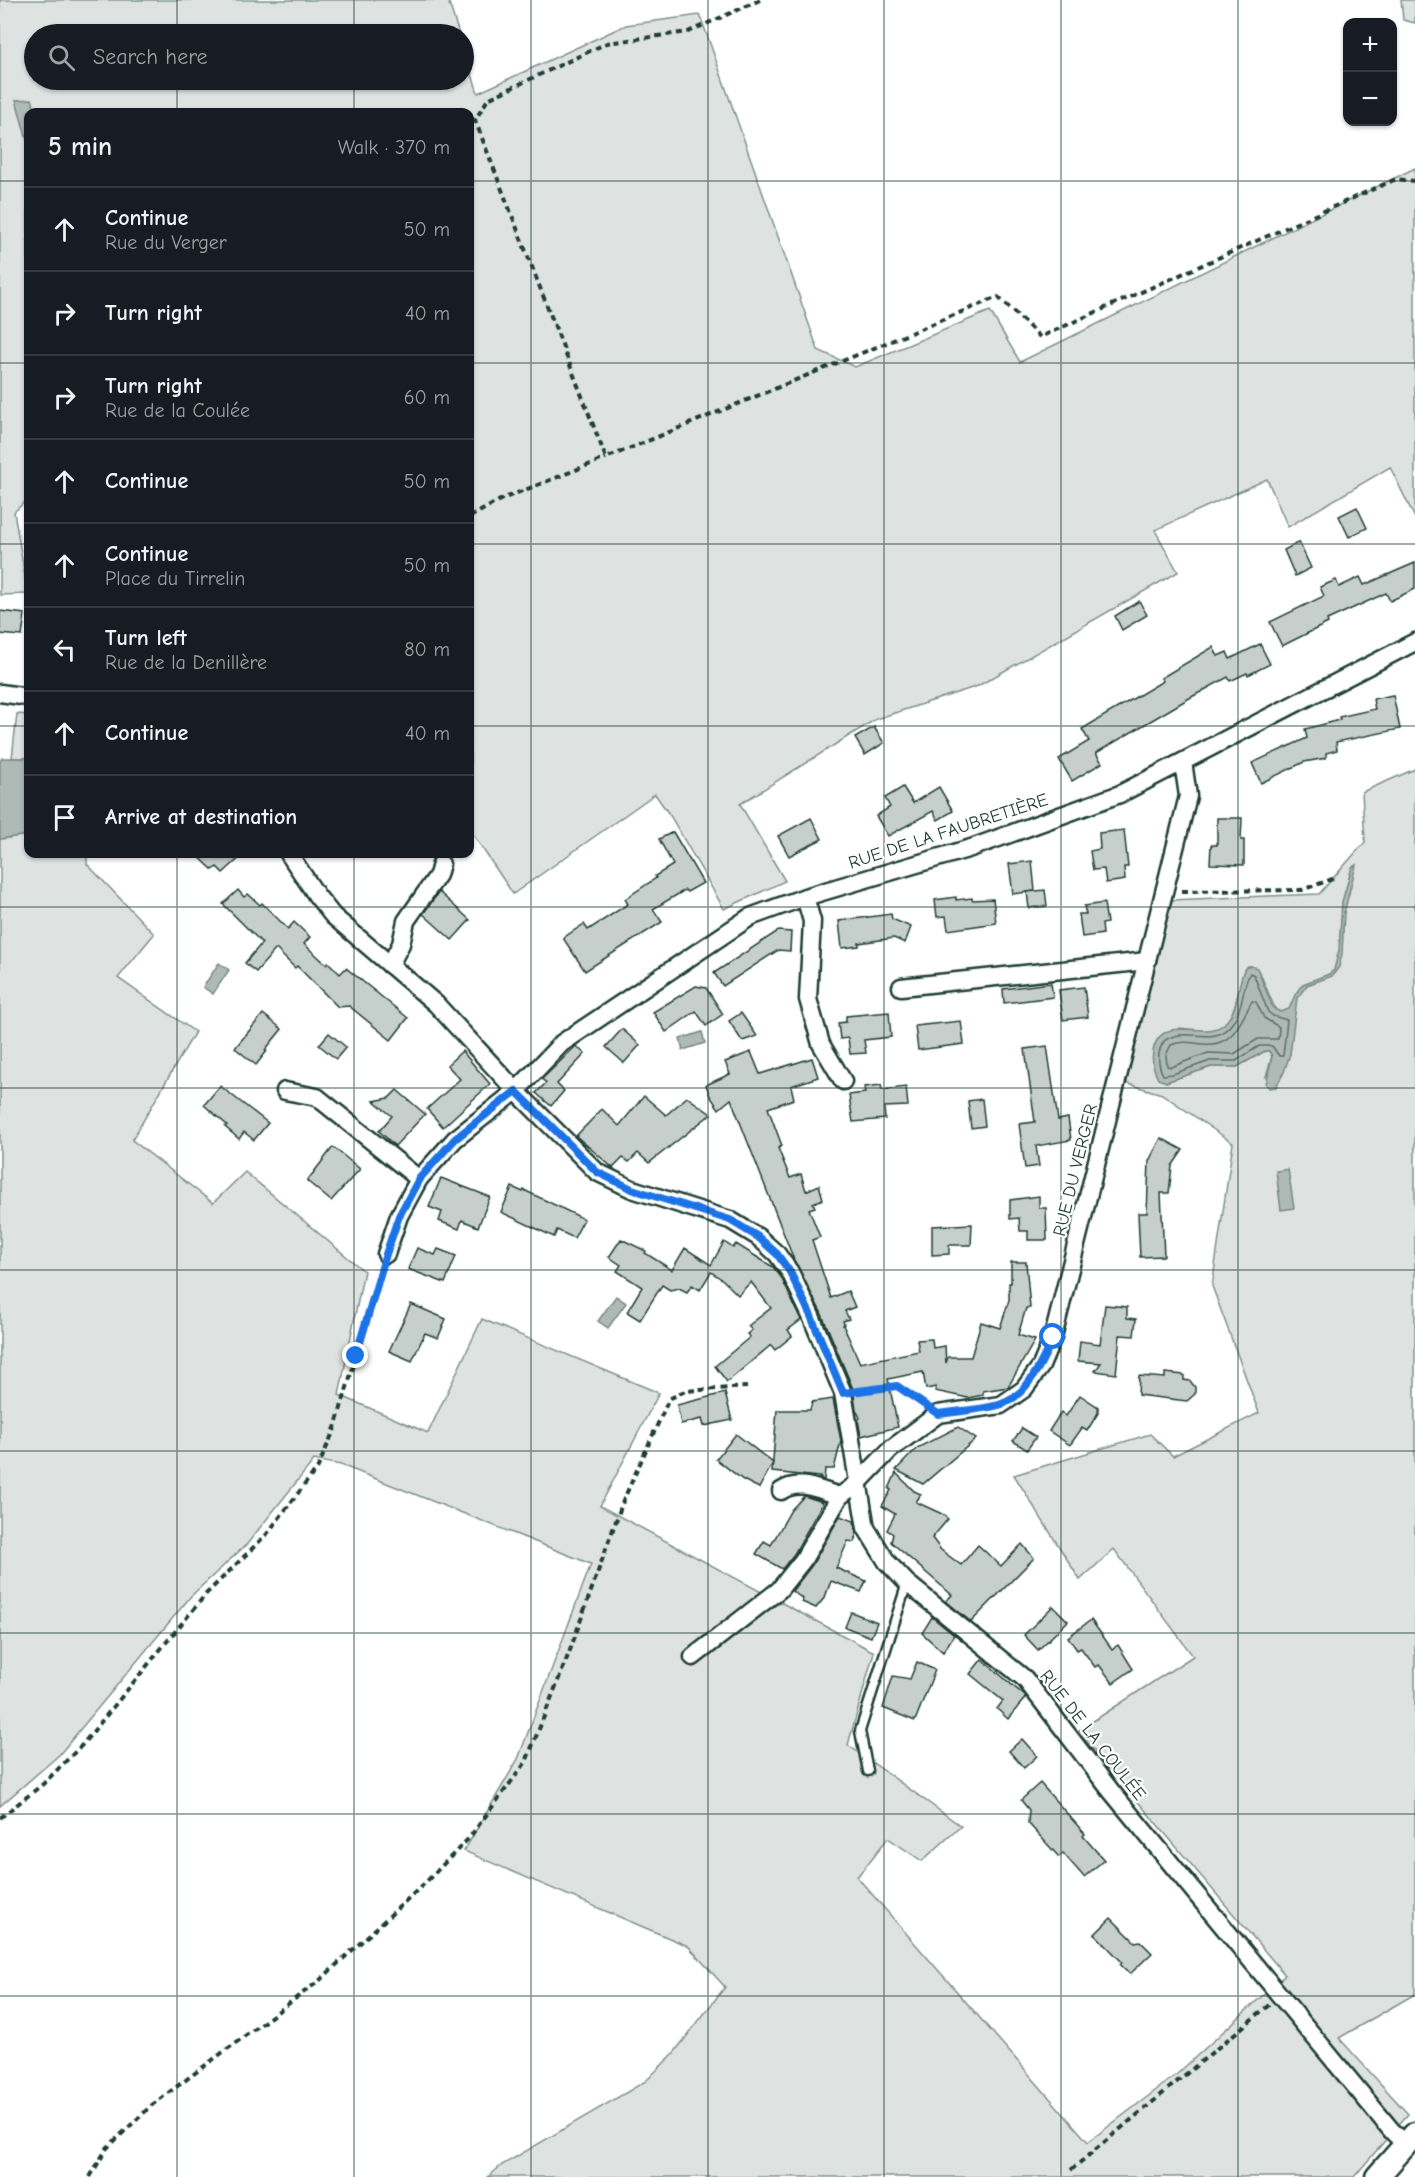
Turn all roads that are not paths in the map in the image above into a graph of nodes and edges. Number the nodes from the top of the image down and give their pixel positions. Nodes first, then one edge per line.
1 (1415, 642) edge
2 (0, 693) edge
3 (24, 696) edge
4 (1183, 762) junction
5 (292, 858) edge
6 (441, 864) dead end
7 (805, 897) junction
8 (1147, 961) junction
9 (390, 965) junction
10 (902, 987) dead end
11 (843, 1081) dead end
12 (285, 1091) dead end
13 (516, 1091) junction
14 (419, 1179) junction
15 (386, 1254) road end
16 (858, 1483) junction
17 (781, 1491) dead end
18 (840, 1496) junction
19 (907, 1583) junction
20 (693, 1657) dead end
21 (868, 1771) dead end
22 (1410, 2139) edge
23 (1377, 2177) edge

1 - 4 street, RUE DE LA FAUBRETIÈRE
2 - 3 street
4 - 7 street, RUE DE LA FAUBRETIÈRE
4 - 8 street, RUE DU VERGER
5 - 9 street, RUE DE LA COULÉE
6 - 9 street
7 - 11 street
7 - 13 street, RUE DE LA FAUBRETIÈRE
8 - 10 street
8 - 16 street, RUE DU VERGER
9 - 13 street, RUE DE LA COULÉE
12 - 14 street
13 - 14 street, RUE DE LA FAUBRETIÈRE
13 - 16 street, RUE DE LA COULÉE
14 - 15 street, RUE DE LA FAUBRETIÈRE
16 - 18 street, RUE DU VERGER
16 - 19 street, RUE DE LA COULÉE
17 - 18 street
18 - 20 street
19 - 21 lane
19 - 22 street, RUE DE LA COULÉE
22 - 23 street

